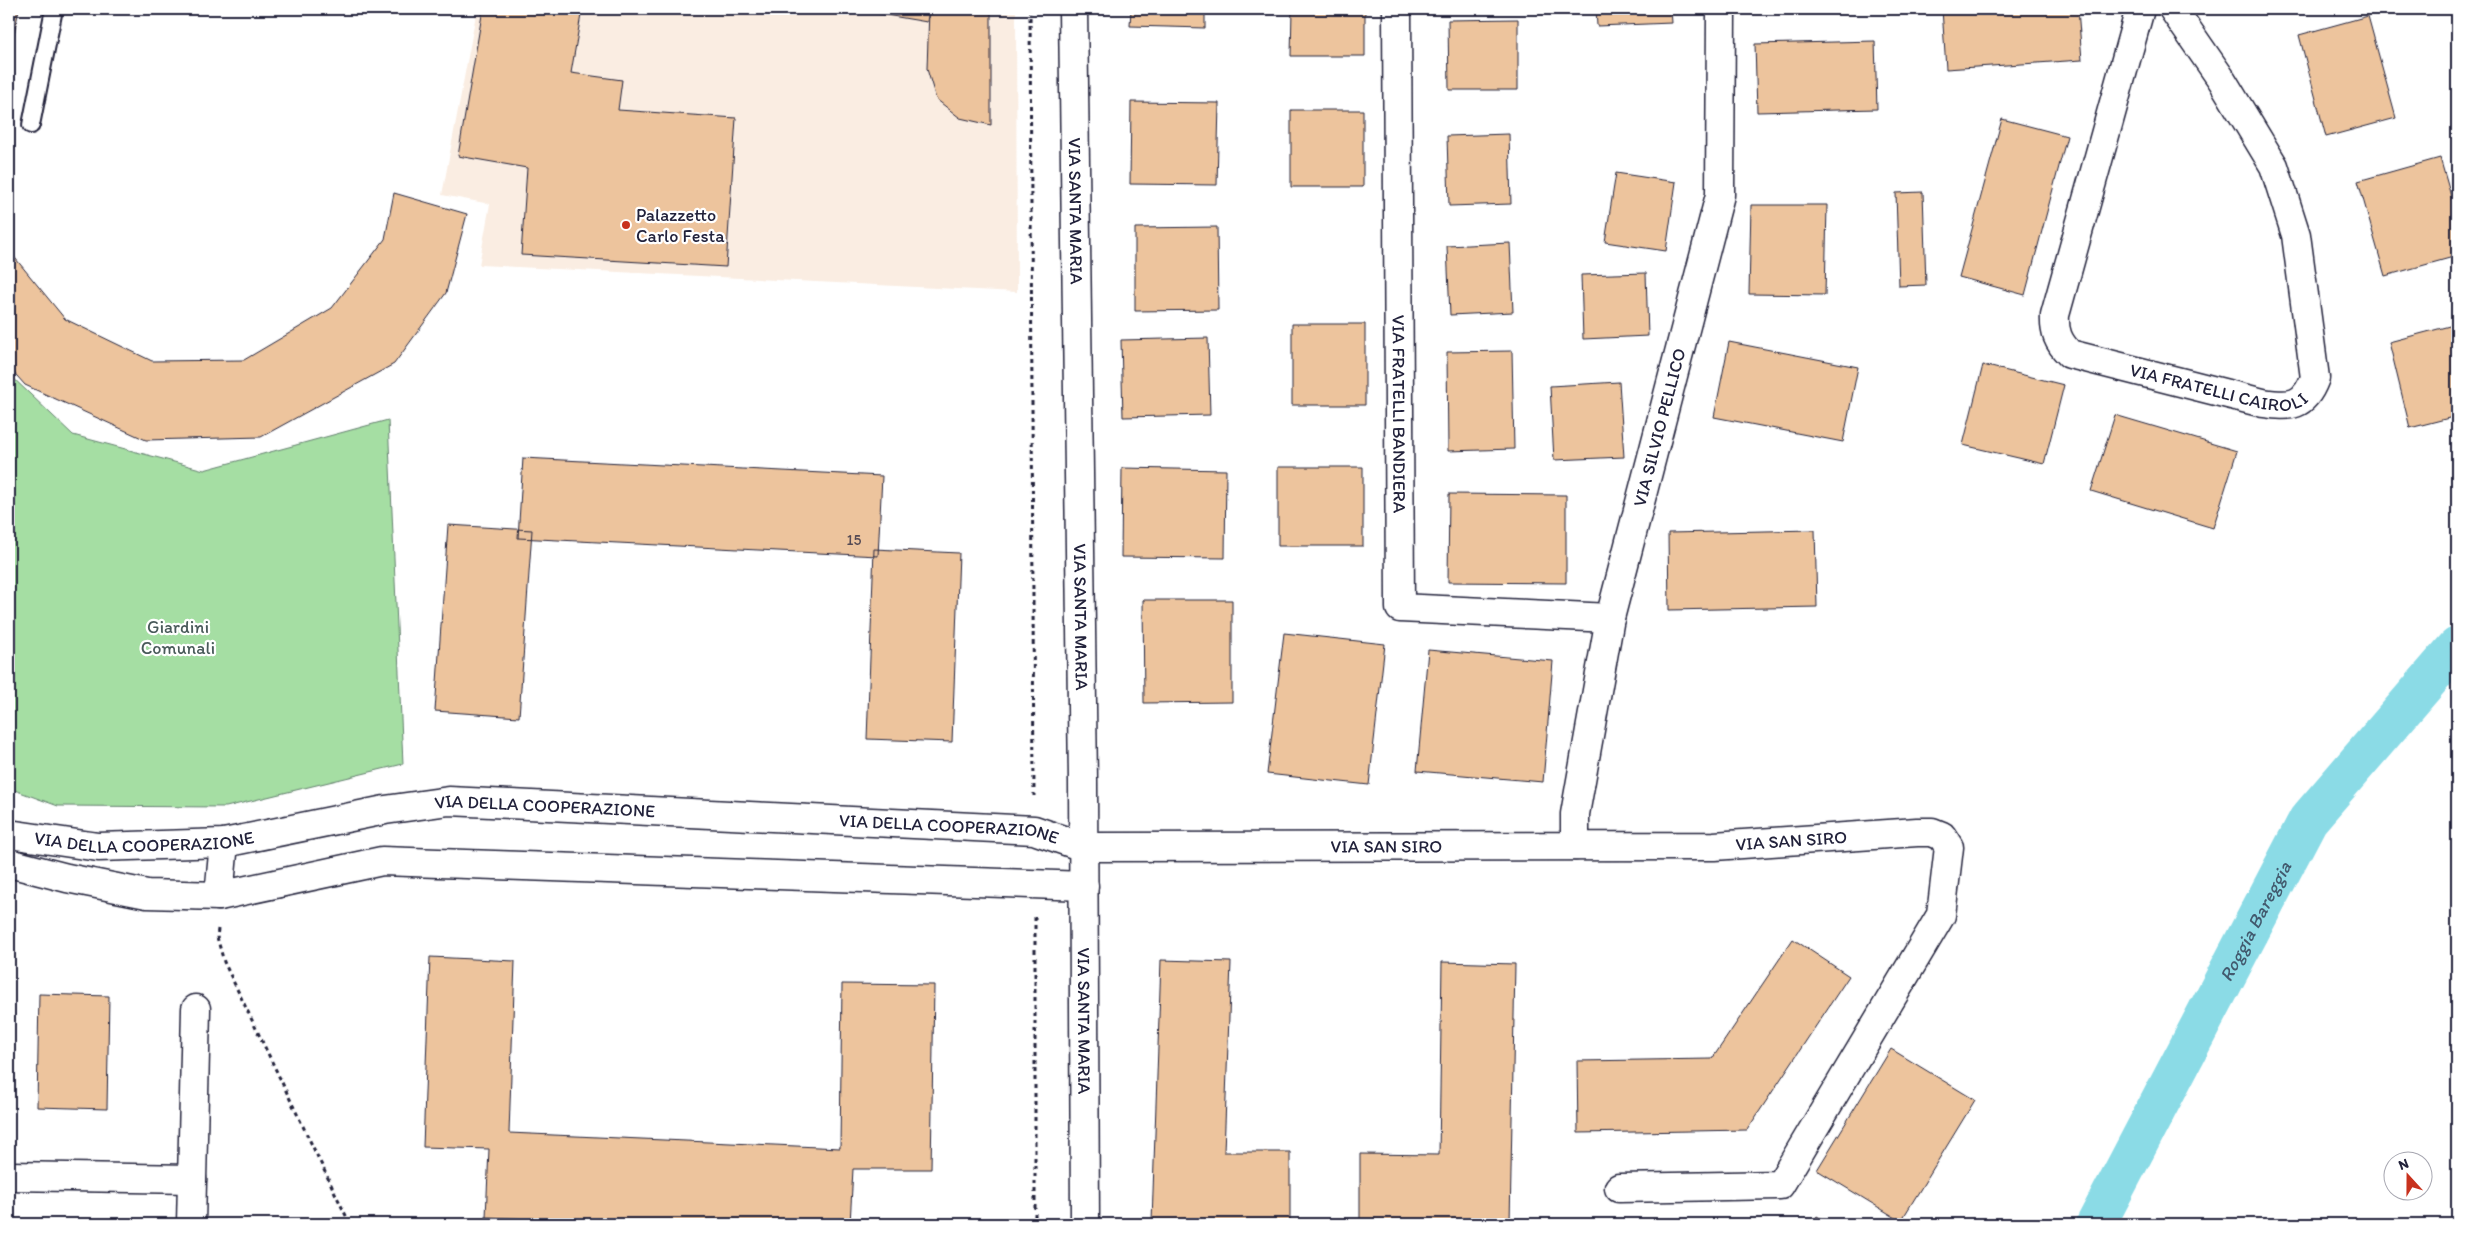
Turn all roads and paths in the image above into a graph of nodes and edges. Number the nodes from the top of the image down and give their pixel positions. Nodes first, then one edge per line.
1 (54, 9) edge
2 (1030, 9) edge
3 (1073, 9) edge
4 (1397, 9) edge
5 (1721, 9) edge
6 (2140, 9) edge
7 (2173, 9) edge
8 (31, 125) dead end
9 (1610, 618) junction
10 (1034, 830) junction
11 (9, 834) edge
12 (224, 843) junction
13 (1574, 846) junction
14 (1083, 847) junction
15 (9, 863) edge
16 (1034, 884) junction
17 (1084, 886) junction
18 (219, 896) junction
19 (196, 1010) dead end
20 (9, 1176) edge
21 (192, 1179) junction
22 (1619, 1188) dead end
23 (191, 1224) edge
24 (350, 1224) edge
25 (1035, 1224) edge
26 (1085, 1224) edge

1 - 8 lane
2 - 10 path
3 - 14 street, VIA SANTA MARIA
4 - 9 street, VIA FRATELLI BANDIERA
5 - 9 street, VIA SILVIO PELLICO
6 - 7 street, VIA FRATELLI CAIROLI
9 - 13 street, VIA SILVIO PELLICO
10 - 12 street, VIA DELLA COOPERAZIONE
10 - 14 street, VIA DELLA COOPERAZIONE
11 - 12 street, VIA DELLA COOPERAZIONE
12 - 18 street
13 - 14 street, VIA SAN SIRO
13 - 22 street, VIA SAN SIRO
14 - 17 street, VIA SANTA MARIA
15 - 18 street, VIA DELLA COOPERAZIONE
16 - 17 street, VIA DELLA COOPERAZIONE
16 - 18 street, VIA DELLA COOPERAZIONE
16 - 25 path
17 - 26 street, VIA SANTA MARIA
18 - 24 path
19 - 21 street
20 - 21 street
21 - 23 street

